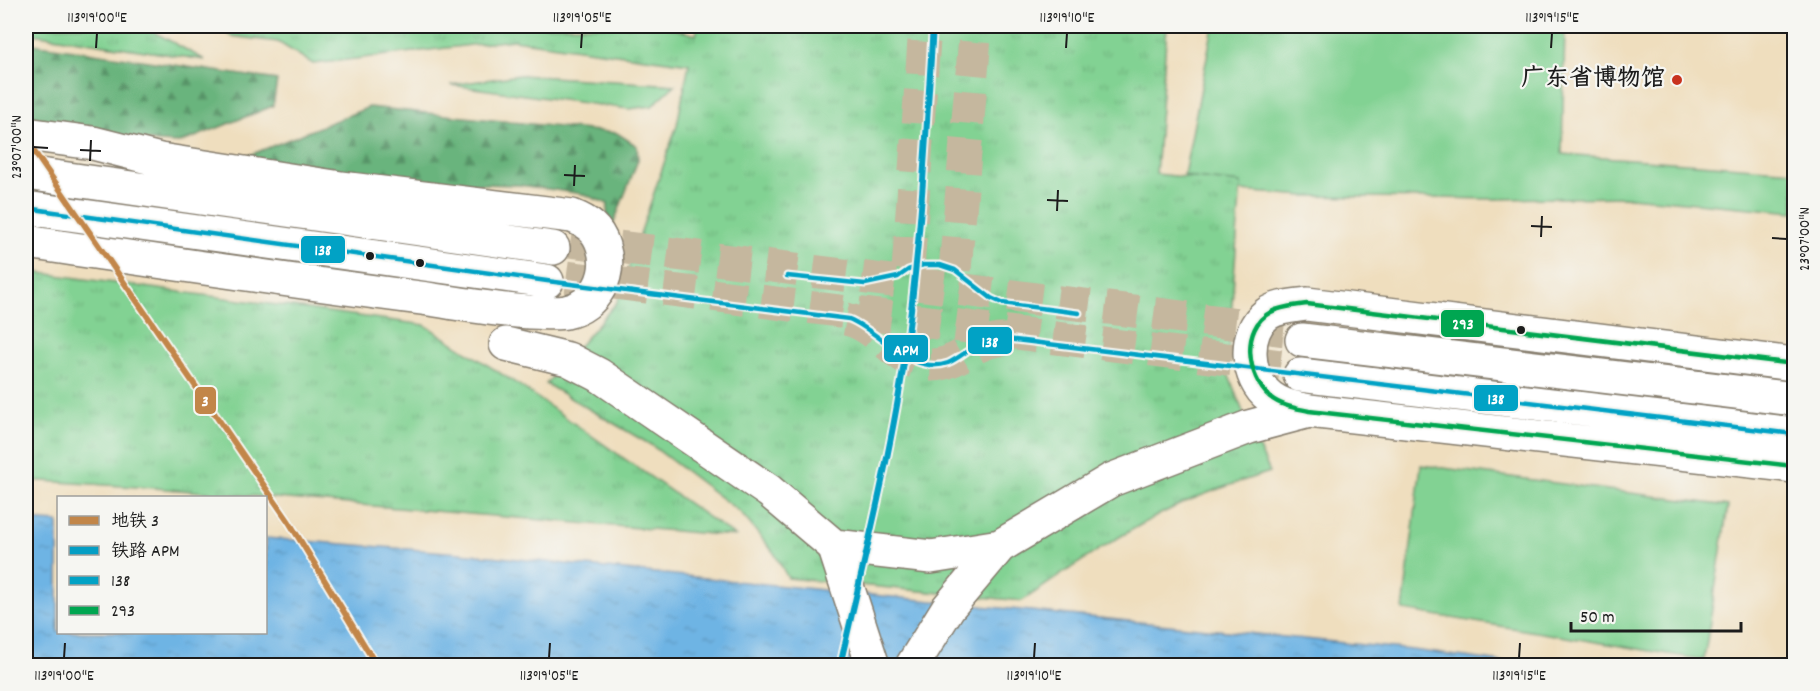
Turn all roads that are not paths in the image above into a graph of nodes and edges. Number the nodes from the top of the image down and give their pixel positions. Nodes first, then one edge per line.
1 (26, 134) edge
2 (26, 174) edge
3 (26, 208) edge
4 (26, 242) edge
5 (553, 248) tunnel mouth
6 (547, 281) tunnel mouth
7 (1302, 340) tunnel mouth
8 (506, 344) dead end
9 (1794, 364) edge
10 (1300, 375) tunnel mouth
11 (1794, 399) edge
12 (1309, 411) junction
13 (1794, 434) edge
14 (1794, 466) edge
15 (834, 546) junction
16 (999, 546) junction
17 (873, 666) edge
18 (912, 666) edge

1 - 4 main road
2 - 5 main road
3 - 6 main road
7 - 11 main road
8 - 15 main road
9 - 12 main road
10 - 13 main road
12 - 14 main road
12 - 16 main road
15 - 16 main road
15 - 17 main road
16 - 18 main road

